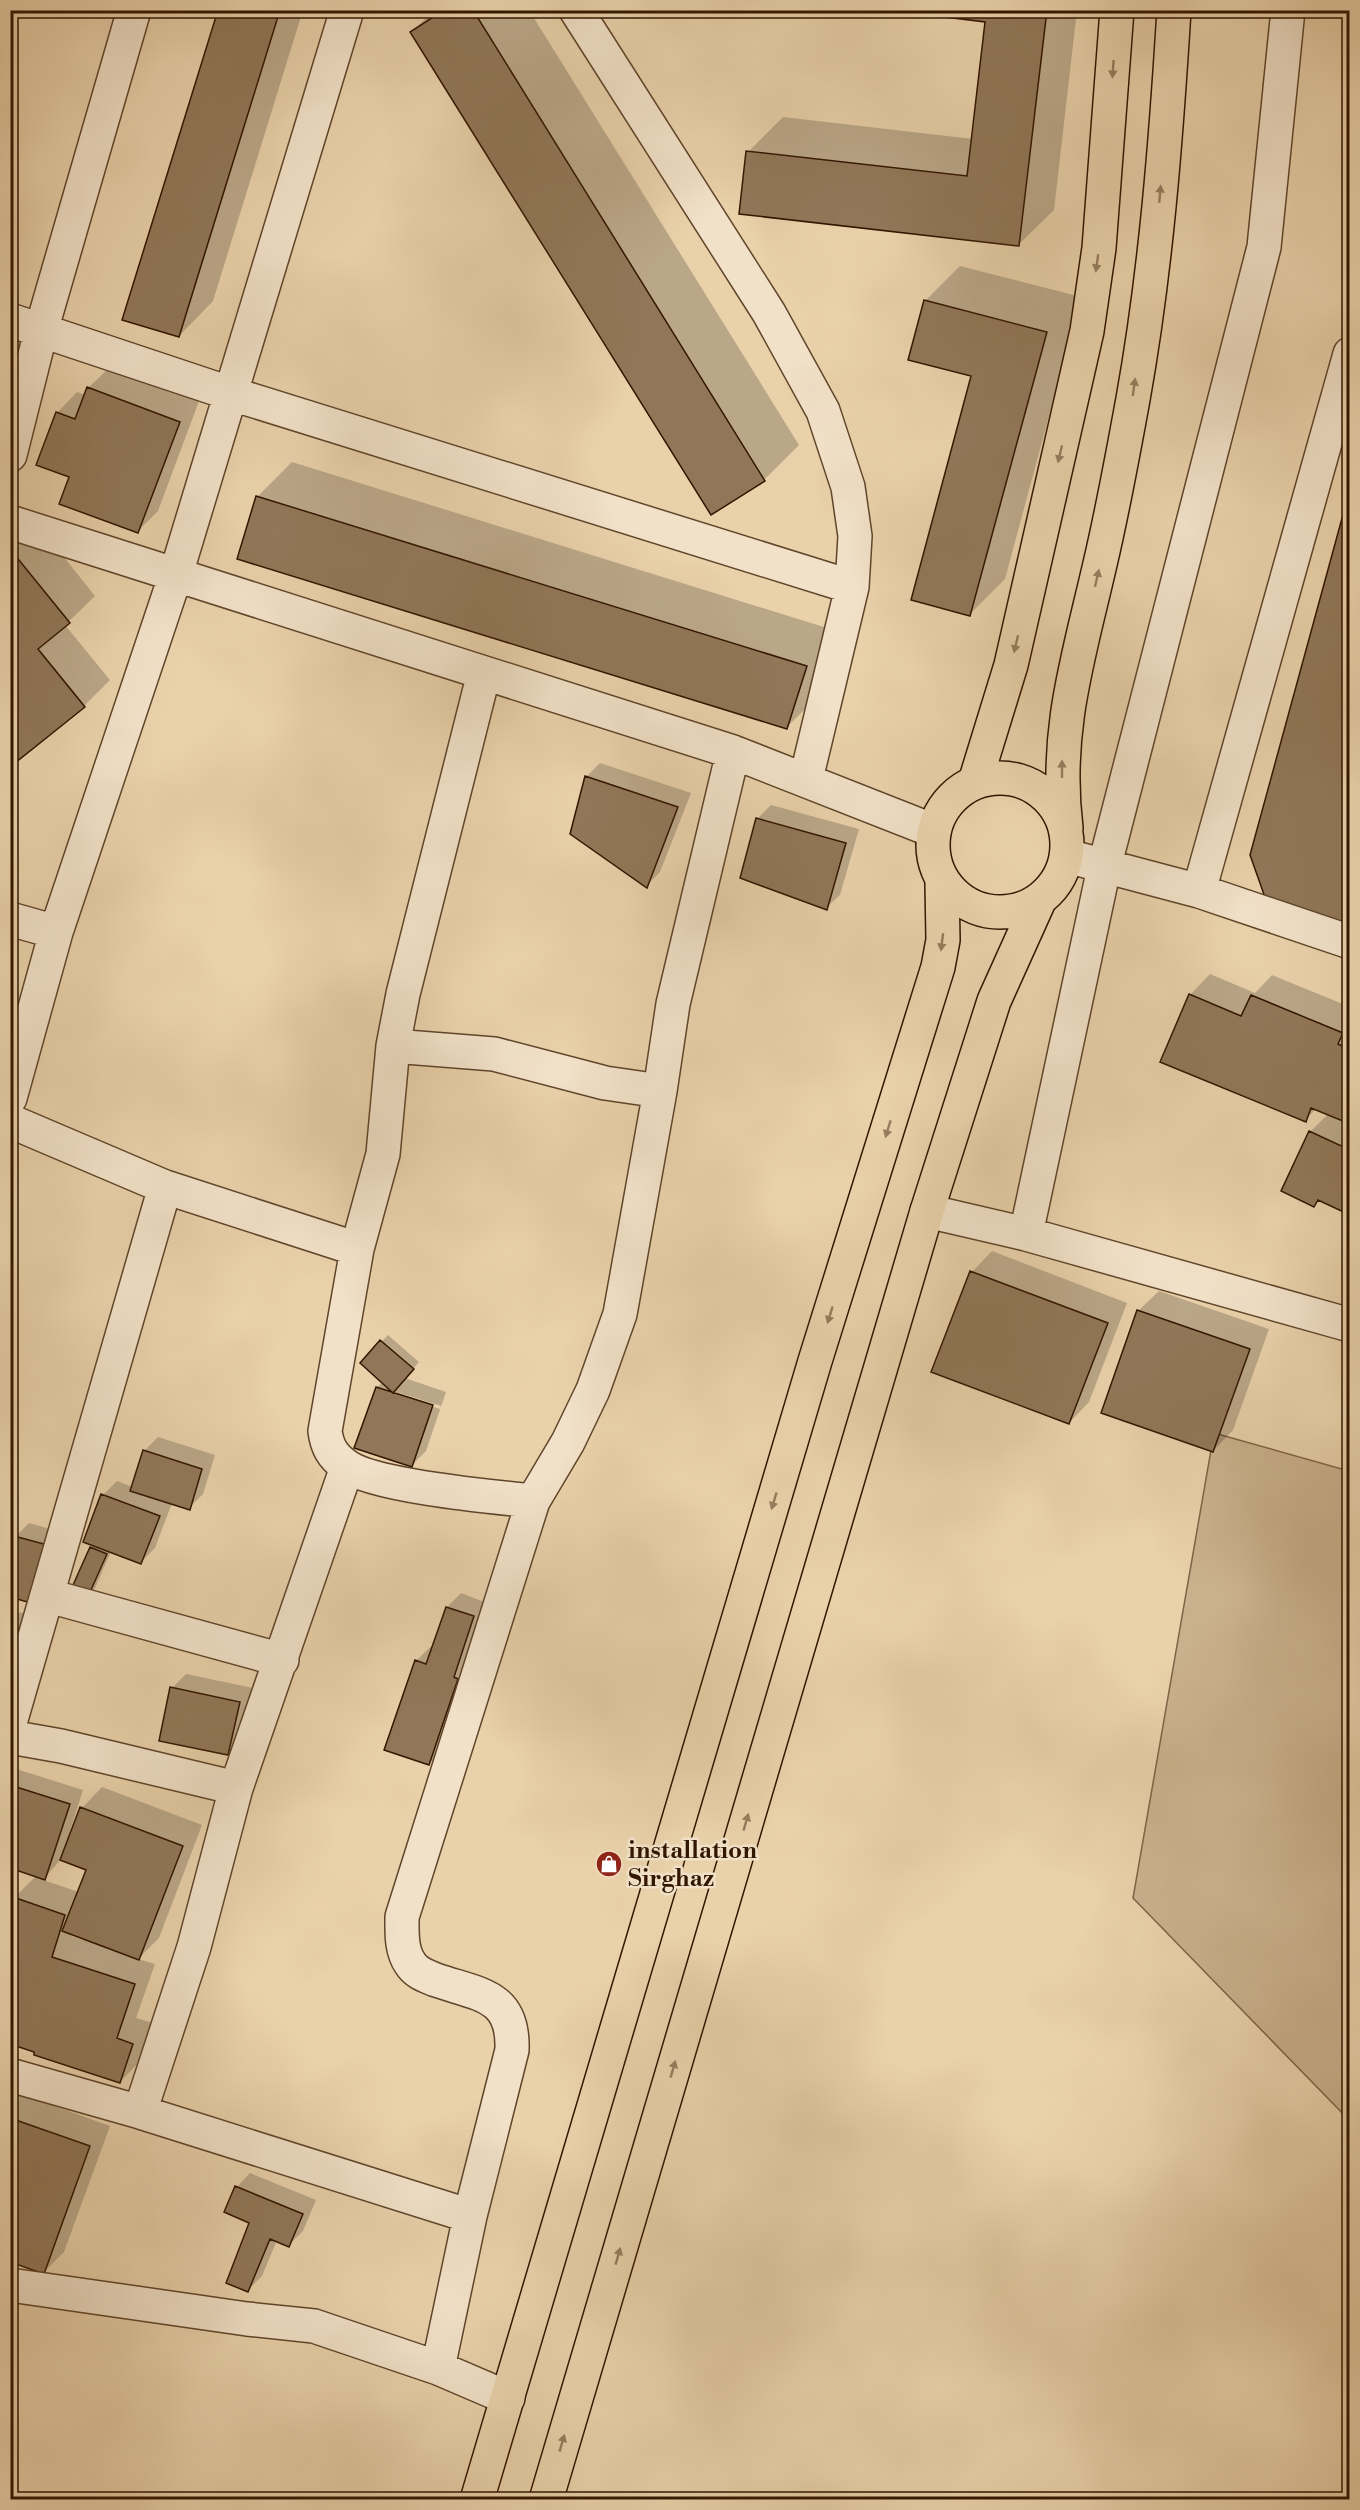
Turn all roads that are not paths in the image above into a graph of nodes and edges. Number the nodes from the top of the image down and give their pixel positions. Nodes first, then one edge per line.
1 (134, 10) edge
2 (347, 10) edge
3 (576, 10) edge
4 (1117, 10) edge
5 (1173, 10) edge
6 (1288, 10) edge
7 (10, 320) edge
8 (41, 331) junction
9 (1350, 354) edge
10 (229, 393) junction
11 (10, 454) edge
12 (10, 522) edge
13 (176, 574) junction
14 (852, 587) junction
15 (484, 673) junction
16 (733, 752) junction
17 (806, 779) junction
18 (975, 782) junction
19 (934, 831) junction
20 (1067, 842) junction
21 (1104, 867) junction
22 (942, 883) junction
23 (1199, 891) junction
24 (1039, 901) junction
25 (10, 919) edge
26 (56, 932) junction
27 (1350, 942) edge
28 (393, 1046) junction
29 (660, 1091) junction
30 (10, 1098) edge
31 (10, 1121) edge
32 (165, 1187) junction
33 (927, 1210) junction
34 (1026, 1234) junction
35 (357, 1249) junction
36 (1350, 1325) edge
37 (347, 1467) junction
38 (533, 1501) junction
39 (49, 1596) junction
40 (282, 1660) junction
41 (10, 1723) edge
42 (10, 1737) edge
43 (236, 1788) junction
44 (10, 2075) edge
45 (140, 2112) junction
46 (470, 2216) junction
47 (10, 2285) edge
48 (438, 2368) junction
49 (508, 2398) junction
50 (477, 2499) edge
51 (546, 2499) edge

1 - 8 street
2 - 10 street
3 - 14 street
4 -> 18 highway
20 -> 5 highway
6 - 21 street
7 - 8 street
8 - 10 street
8 - 11 street
9 - 23 street
10 - 13 street
10 - 14 street
12 - 13 street
13 - 15 street
13 - 26 street
14 - 17 street
15 - 16 street
15 - 28 street
16 - 17 street
16 - 29 street
17 - 19 street
18 - 19 highway
18 - 20 highway
19 - 22 highway
20 - 21 street
20 - 24 highway
21 - 23 street
21 - 34 street
22 - 24 highway
22 -> 49 highway
23 - 27 street
24 - 33 highway
25 - 26 street
26 - 30 street
28 - 29 street
28 - 35 street
29 - 38 street
31 - 32 street
32 - 35 street
32 - 39 street
33 - 34 street
51 -> 33 highway
34 - 36 street
35 - 37 street
37 - 38 street
37 - 40 street
38 - 46 street
39 - 40 street
39 - 41 street
40 - 43 street
42 - 43 street
43 - 45 street
44 - 45 street
45 - 46 street
46 - 48 street
47 - 48 street
48 - 49 street
49 - 50 highway

